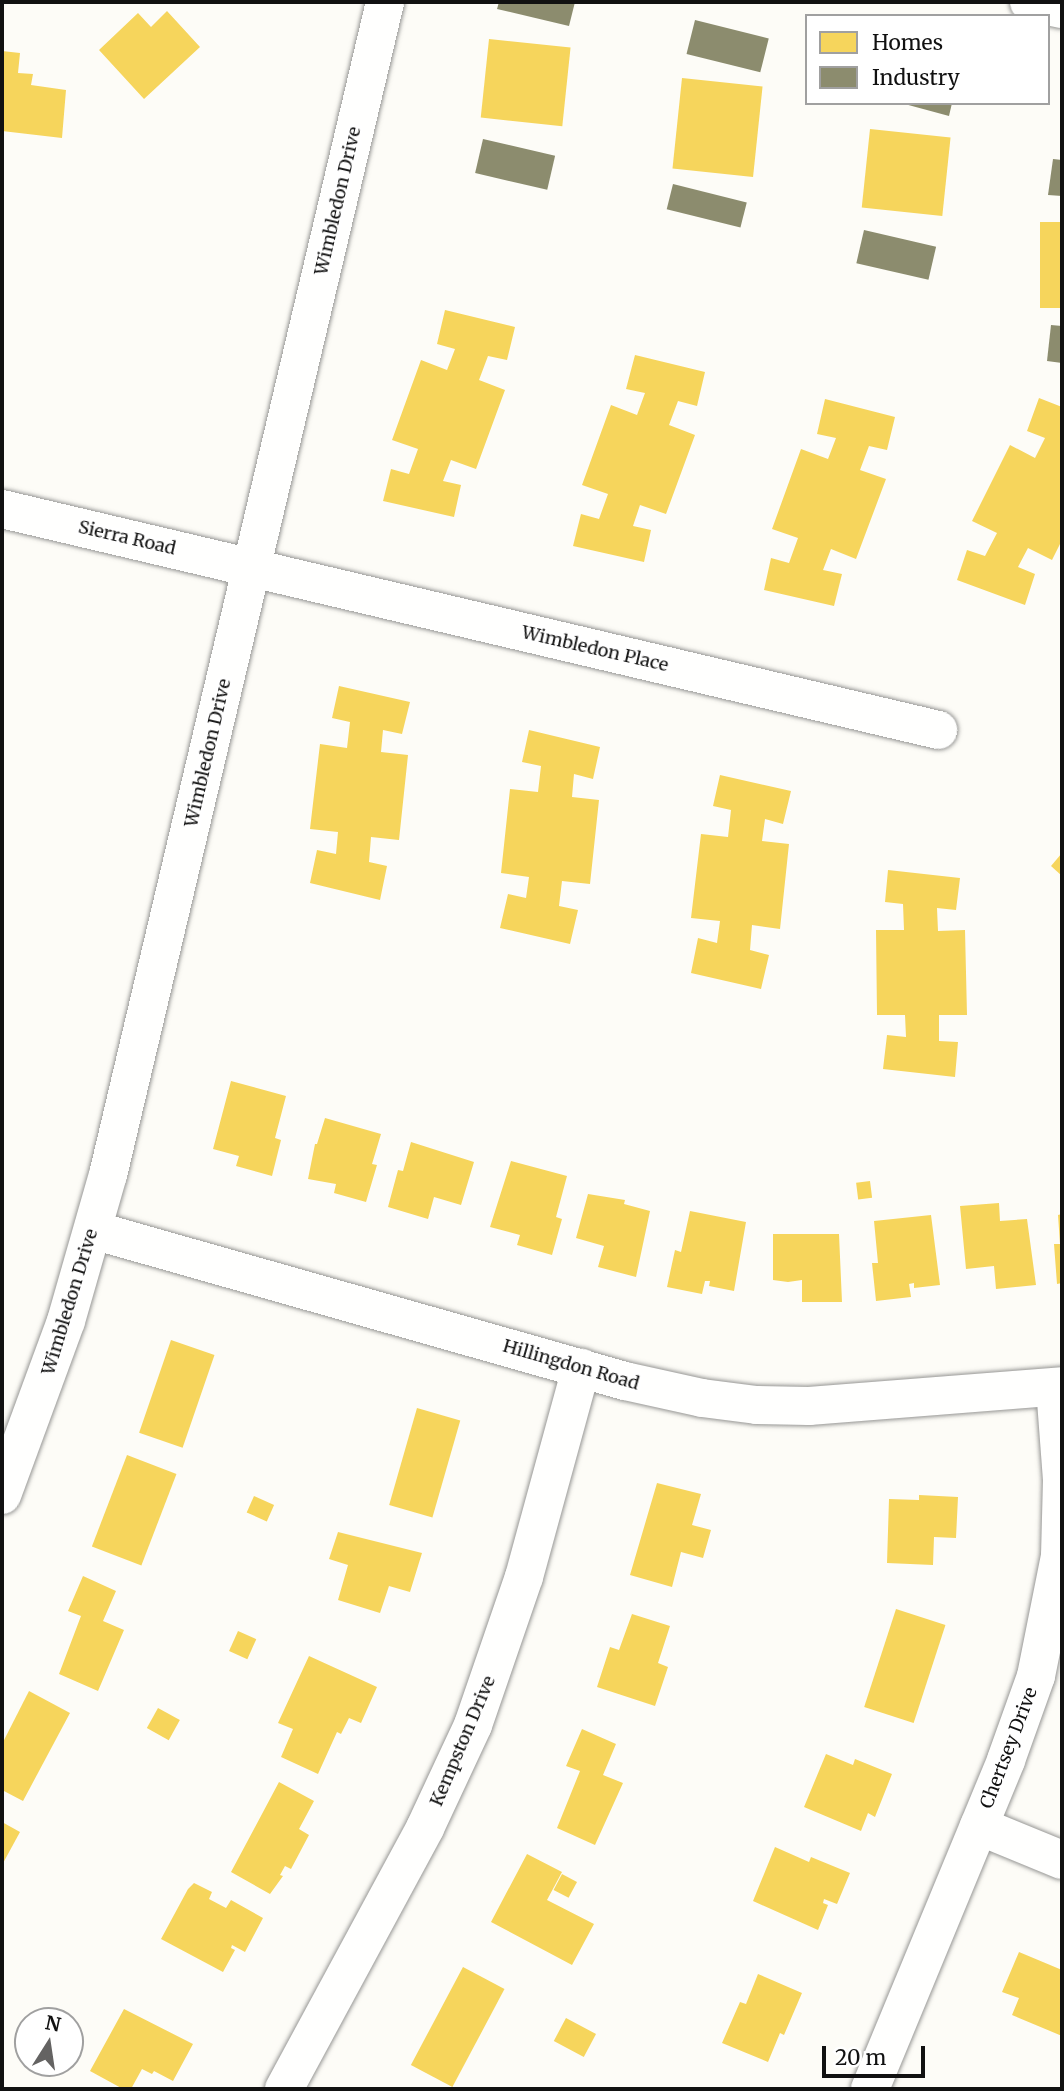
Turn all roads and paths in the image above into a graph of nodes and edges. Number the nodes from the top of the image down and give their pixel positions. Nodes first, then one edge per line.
1 (385, 2) edge
2 (1029, 2) edge
3 (1062, 9) edge
4 (2, 509) edge
5 (251, 568) junction
6 (939, 730) dead end
7 (93, 1230) junction
8 (581, 1368) junction
9 (1059, 1387) edge
10 (2, 1495) edge
11 (979, 1826) junction
12 (1062, 1860) edge
13 (284, 2089) edge
14 (870, 2089) edge

1 - 5 street, Wimbledon Drive
2 - 3 street
4 - 5 street, Sierra Road
5 - 6 street, Wimbledon Place
5 - 7 street, Wimbledon Drive
7 - 8 street, Hillingdon Road
7 - 10 street, Wimbledon Drive
8 - 9 street, Hillingdon Road
8 - 13 street, Kempston Drive
9 - 11 street, Chertsey Drive
11 - 12 street
11 - 14 street, Chertsey Drive

